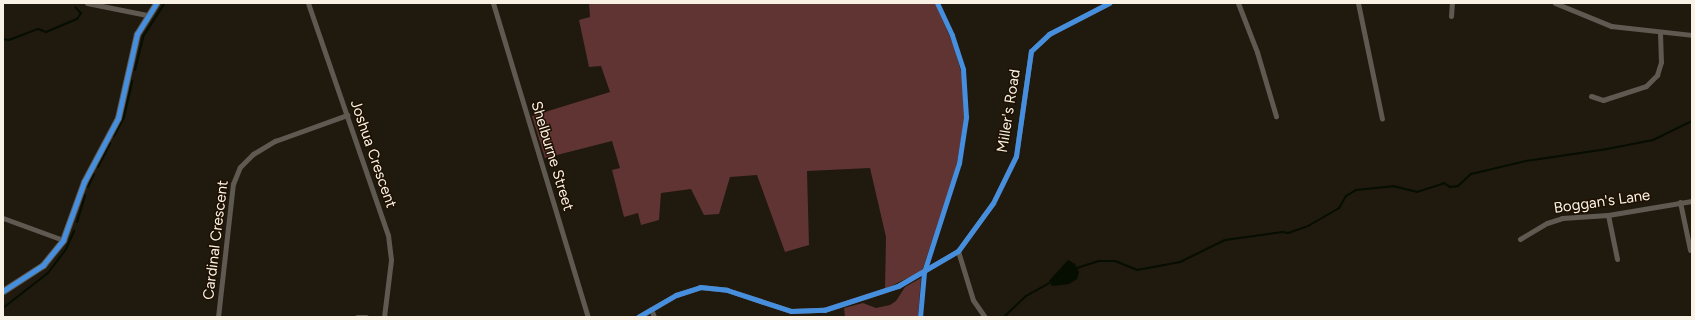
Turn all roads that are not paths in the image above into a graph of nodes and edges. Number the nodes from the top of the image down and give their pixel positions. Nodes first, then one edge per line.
1 (87, 3) edge
2 (156, 3) edge
3 (308, 3) edge
4 (493, 3) edge
5 (1109, 3) edge
6 (1238, 3) edge
7 (1358, 3) edge
8 (1452, 3) edge
9 (1555, 3) edge
10 (147, 15) junction
11 (1451, 16) dead end
12 (1660, 33) junction
13 (1692, 35) edge
14 (1591, 96) dead end
15 (347, 115) junction
16 (1276, 116) dead end
17 (1382, 119) dead end
18 (1692, 200) edge
19 (1680, 202) junction
20 (1608, 215) junction
21 (3, 218) edge
22 (1520, 239) dead end
23 (63, 240) junction
24 (1690, 250) dead end
25 (958, 252) junction
26 (1617, 259) dead end
27 (3, 291) edge
28 (651, 309) junction
29 (218, 317) edge
30 (357, 317) edge
31 (366, 317) edge
32 (384, 317) edge
33 (588, 317) edge
34 (638, 317) edge
35 (654, 317) edge
36 (985, 317) edge

1 - 10 street
2 - 10 street
3 - 15 street, Joshua Crescent
4 - 33 street, Shelburne Street
5 - 25 street, Miller's Road
6 - 16 street
7 - 17 street
8 - 11 street
9 - 12 street
10 - 23 street
12 - 13 street
12 - 14 street
15 - 29 street, Cardinal Crescent
15 - 32 street, Joshua Crescent
18 - 19 street, Boggan's Lane
19 - 20 street, Boggan's Lane
19 - 24 street
20 - 22 street, Boggan's Lane
20 - 26 street
21 - 23 street
23 - 27 street
25 - 28 street
25 - 36 street
28 - 34 street
28 - 35 street
30 - 31 street

